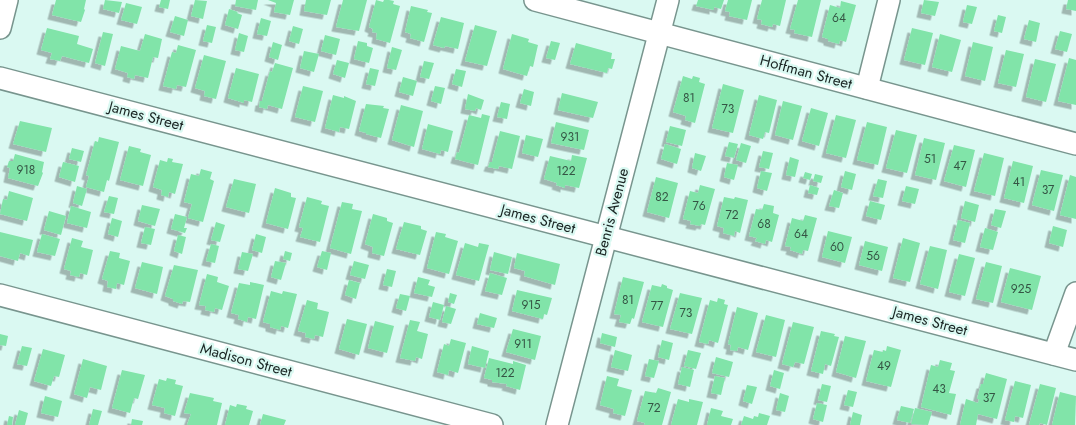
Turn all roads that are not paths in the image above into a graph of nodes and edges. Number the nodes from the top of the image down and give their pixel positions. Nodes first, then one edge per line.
1 (7, 0) edge
2 (535, 0) edge
3 (668, 0) edge
4 (889, 0) edge
5 (0, 28) edge
6 (660, 33) junction
7 (0, 78) edge
8 (867, 88) junction
9 (1076, 144) edge
10 (606, 236) junction
11 (1076, 293) edge
12 (0, 295) edge
13 (1054, 354) junction
14 (1076, 360) edge
15 (492, 425) edge
16 (557, 425) edge

1 - 5 street
2 - 6 street, Hoffman Street
3 - 6 street, Benris Avenue
4 - 8 street
6 - 8 street, Hoffman Street
6 - 10 street, Benris Avenue
7 - 10 street, James Street
8 - 9 street, Hoffman Street
10 - 13 street, James Street
10 - 16 street, Benris Avenue
11 - 13 street
12 - 15 street, Madison Street
13 - 14 street, James Street

